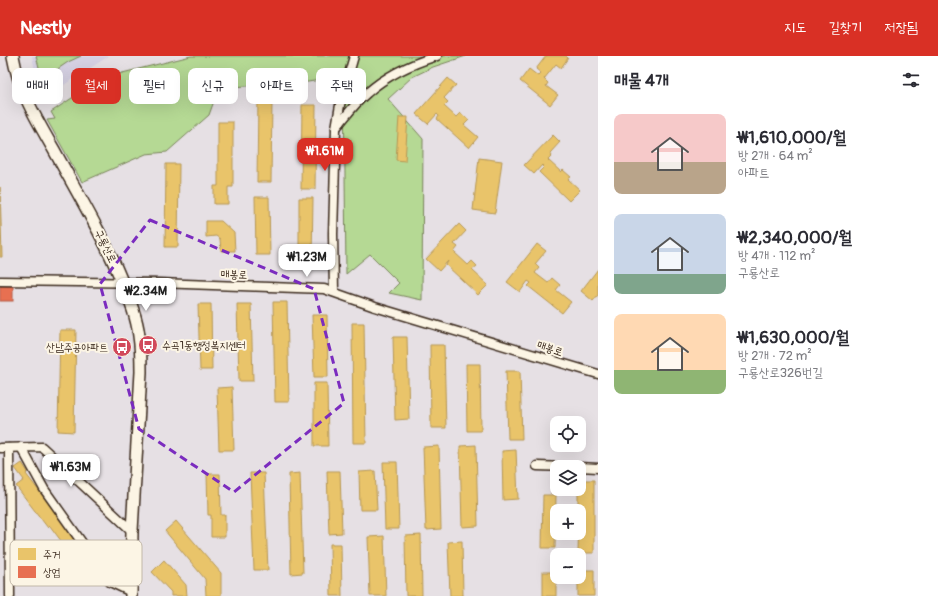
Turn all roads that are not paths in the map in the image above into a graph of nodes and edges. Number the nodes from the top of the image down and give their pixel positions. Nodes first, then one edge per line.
1 (13, 56) edge
2 (354, 56) edge
3 (437, 56) edge
4 (336, 128) junction
5 (0, 281) edge
6 (123, 283) junction
7 (334, 292) junction
8 (598, 374) edge
9 (21, 447) junction
10 (0, 448) edge
11 (9, 448) junction
12 (537, 466) dead end
13 (550, 466) edge
14 (586, 467) edge
15 (598, 468) edge
16 (132, 531) junction
17 (80, 540) edge
18 (132, 540) edge
19 (117, 586) edge
20 (131, 594) edge
21 (10, 596) edge

1 - 6 street, 구룡산로
2 - 4 street
3 - 4 street
4 - 7 street
5 - 6 street, 매봉로
6 - 7 street, 매봉로
6 - 16 street, 구룡산로
7 - 8 street, 매봉로
9 - 11 street
9 - 16 street
9 - 17 street
10 - 11 street
11 - 21 street
12 - 13 street
14 - 15 street
16 - 18 street, 구룡산로
19 - 20 street

